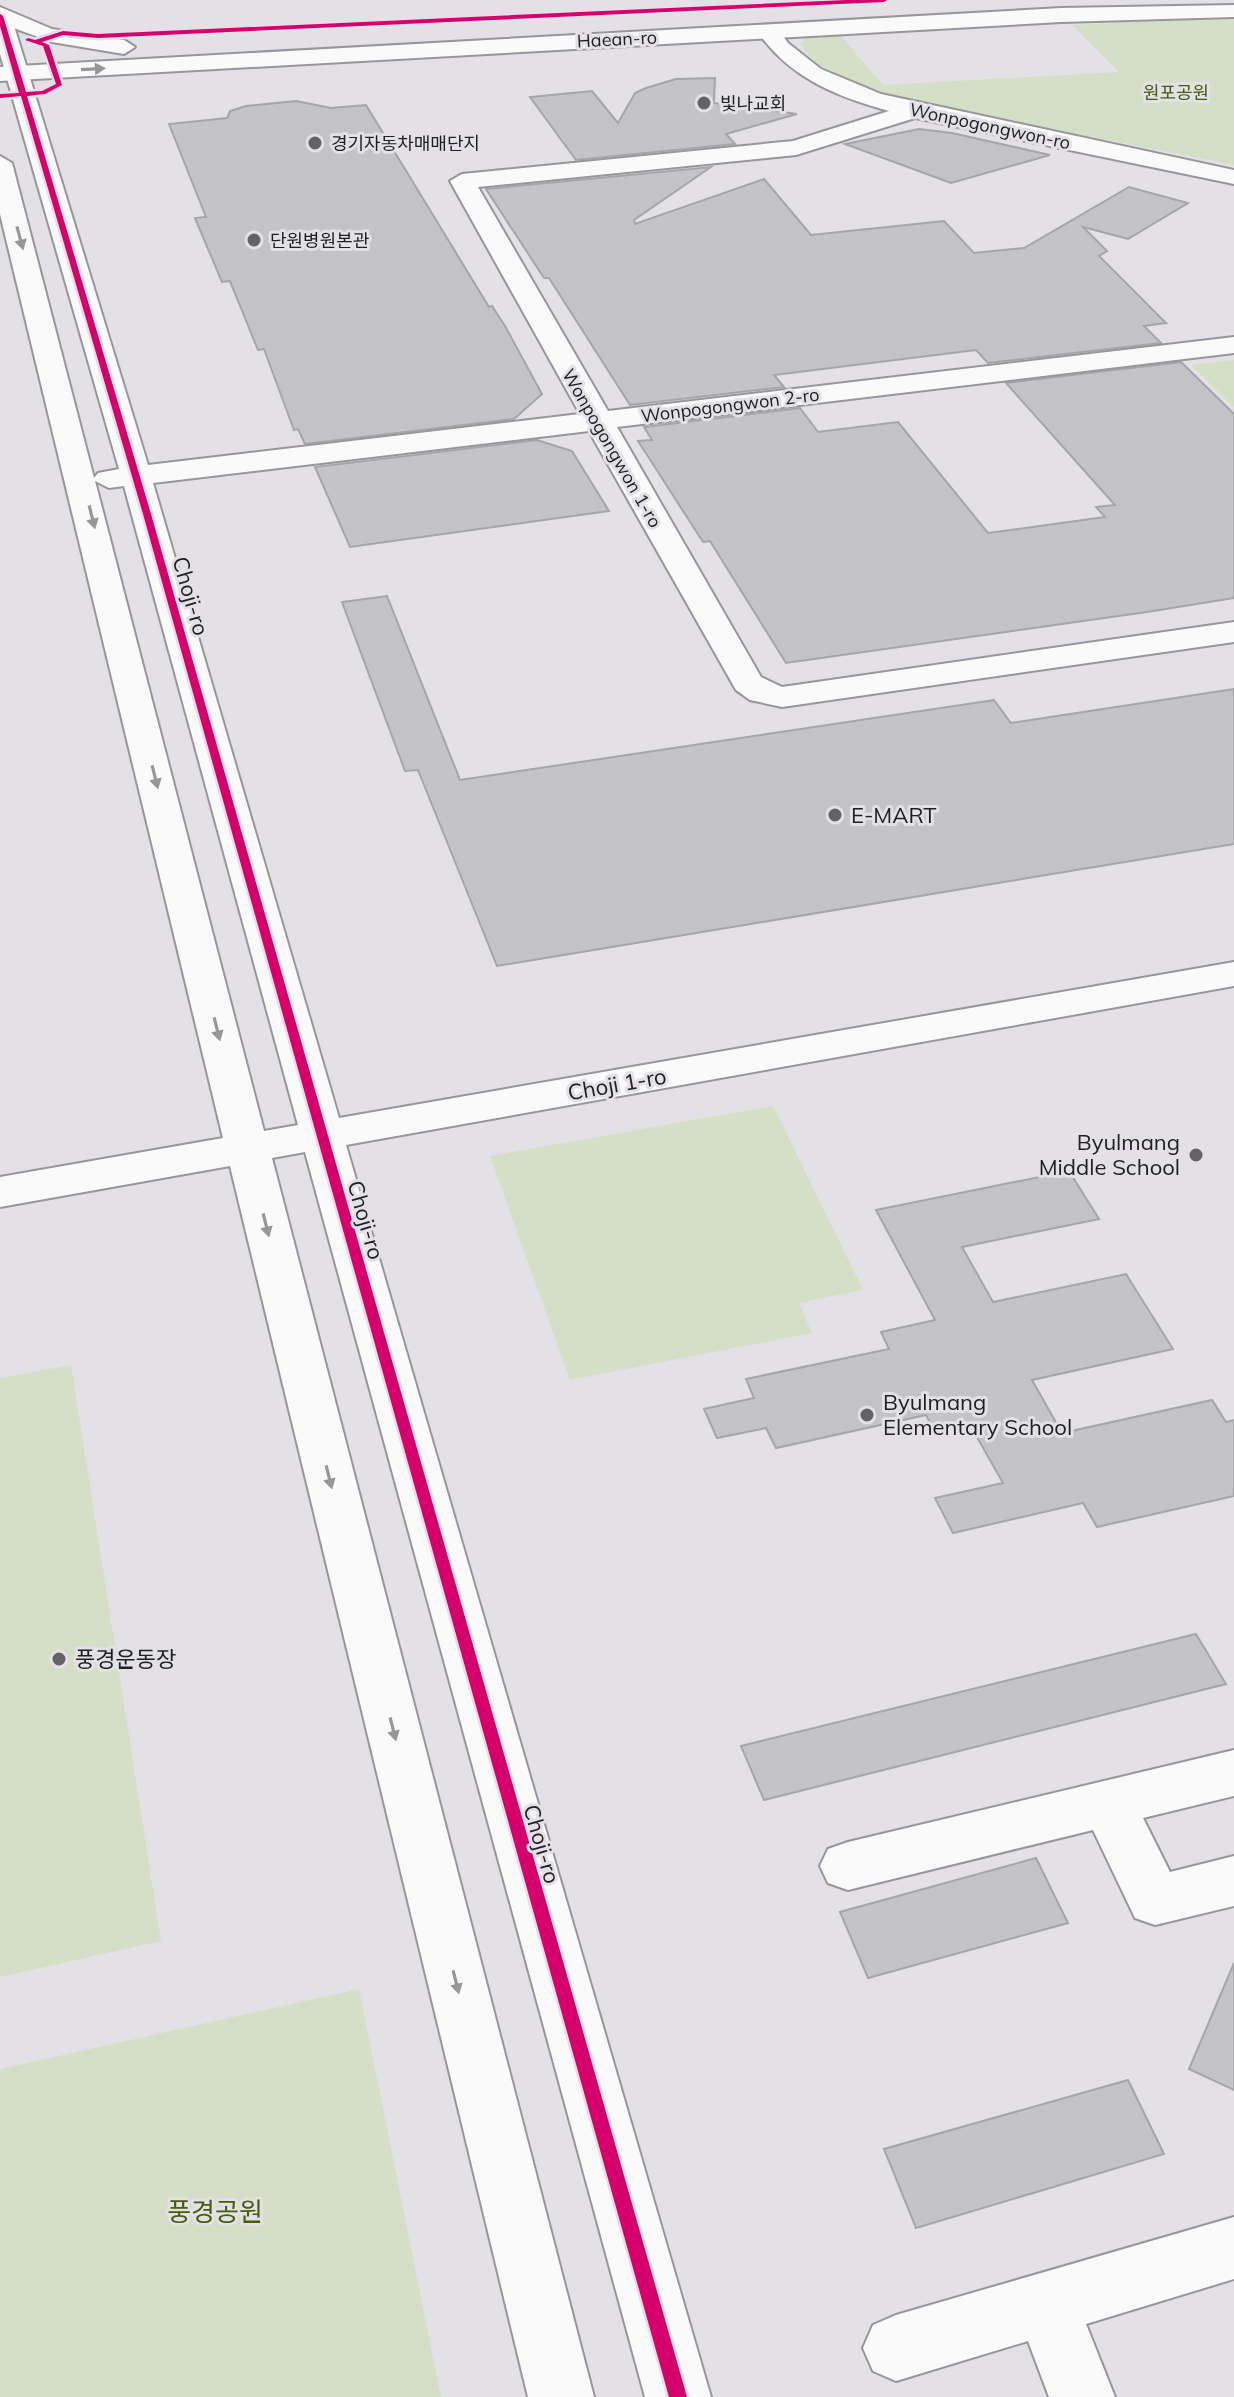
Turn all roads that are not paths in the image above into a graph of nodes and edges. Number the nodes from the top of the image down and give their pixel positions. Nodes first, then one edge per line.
1 (3, 0) edge
2 (1053, 7) edge
3 (1234, 8) edge
4 (0, 14) edge
5 (768, 31) junction
6 (138, 49) junction
7 (7, 65) edge
8 (914, 111) junction
9 (0, 163) edge
10 (1234, 177) edge
11 (1234, 345) edge
12 (596, 421) junction
13 (136, 476) junction
14 (83, 482) junction
15 (1234, 632) edge
16 (1234, 974) edge
17 (322, 1137) junction
18 (247, 1150) junction
19 (0, 1192) edge
20 (1230, 1781) edge
21 (1107, 1803) junction
22 (848, 1866) dead end
23 (1234, 1881) edge
24 (1234, 2248) edge
25 (1046, 2304) junction
26 (896, 2348) dead end
27 (561, 2397) edge
28 (678, 2397) edge
29 (1082, 2397) edge

1 - 4 street
2 - 3 street, Haean-ro
2 - 5 street, Haean-ro
2 - 6 street, Haean-ro
4 - 6 street
4 - 7 street, Choji-ro
7 -> 5 street, Haean-ro
5 - 8 street, Wonpogongwon-ro
6 - 7 street, Haean-ro
7 - 13 street, Choji-ro
8 - 10 street, Wonpogongwon-ro
8 - 12 street, Wonpogongwon 1-ro
9 -> 14 street
11 - 12 street, Wonpogongwon 2-ro
12 - 13 street, Wonpogongwon 2-ro
12 - 15 street, Wonpogongwon 1-ro
13 - 14 street, Wonpogongwon 2-ro
13 - 17 street, Choji-ro
14 -> 18 street
16 - 17 street, Choji 1-ro
17 - 18 street, Choji 1-ro
17 - 28 street, Choji-ro
18 - 19 street, Choji 1-ro
18 -> 27 street
20 - 21 street
21 - 22 street
21 - 23 street
24 - 25 street
25 - 26 street
25 - 29 street

